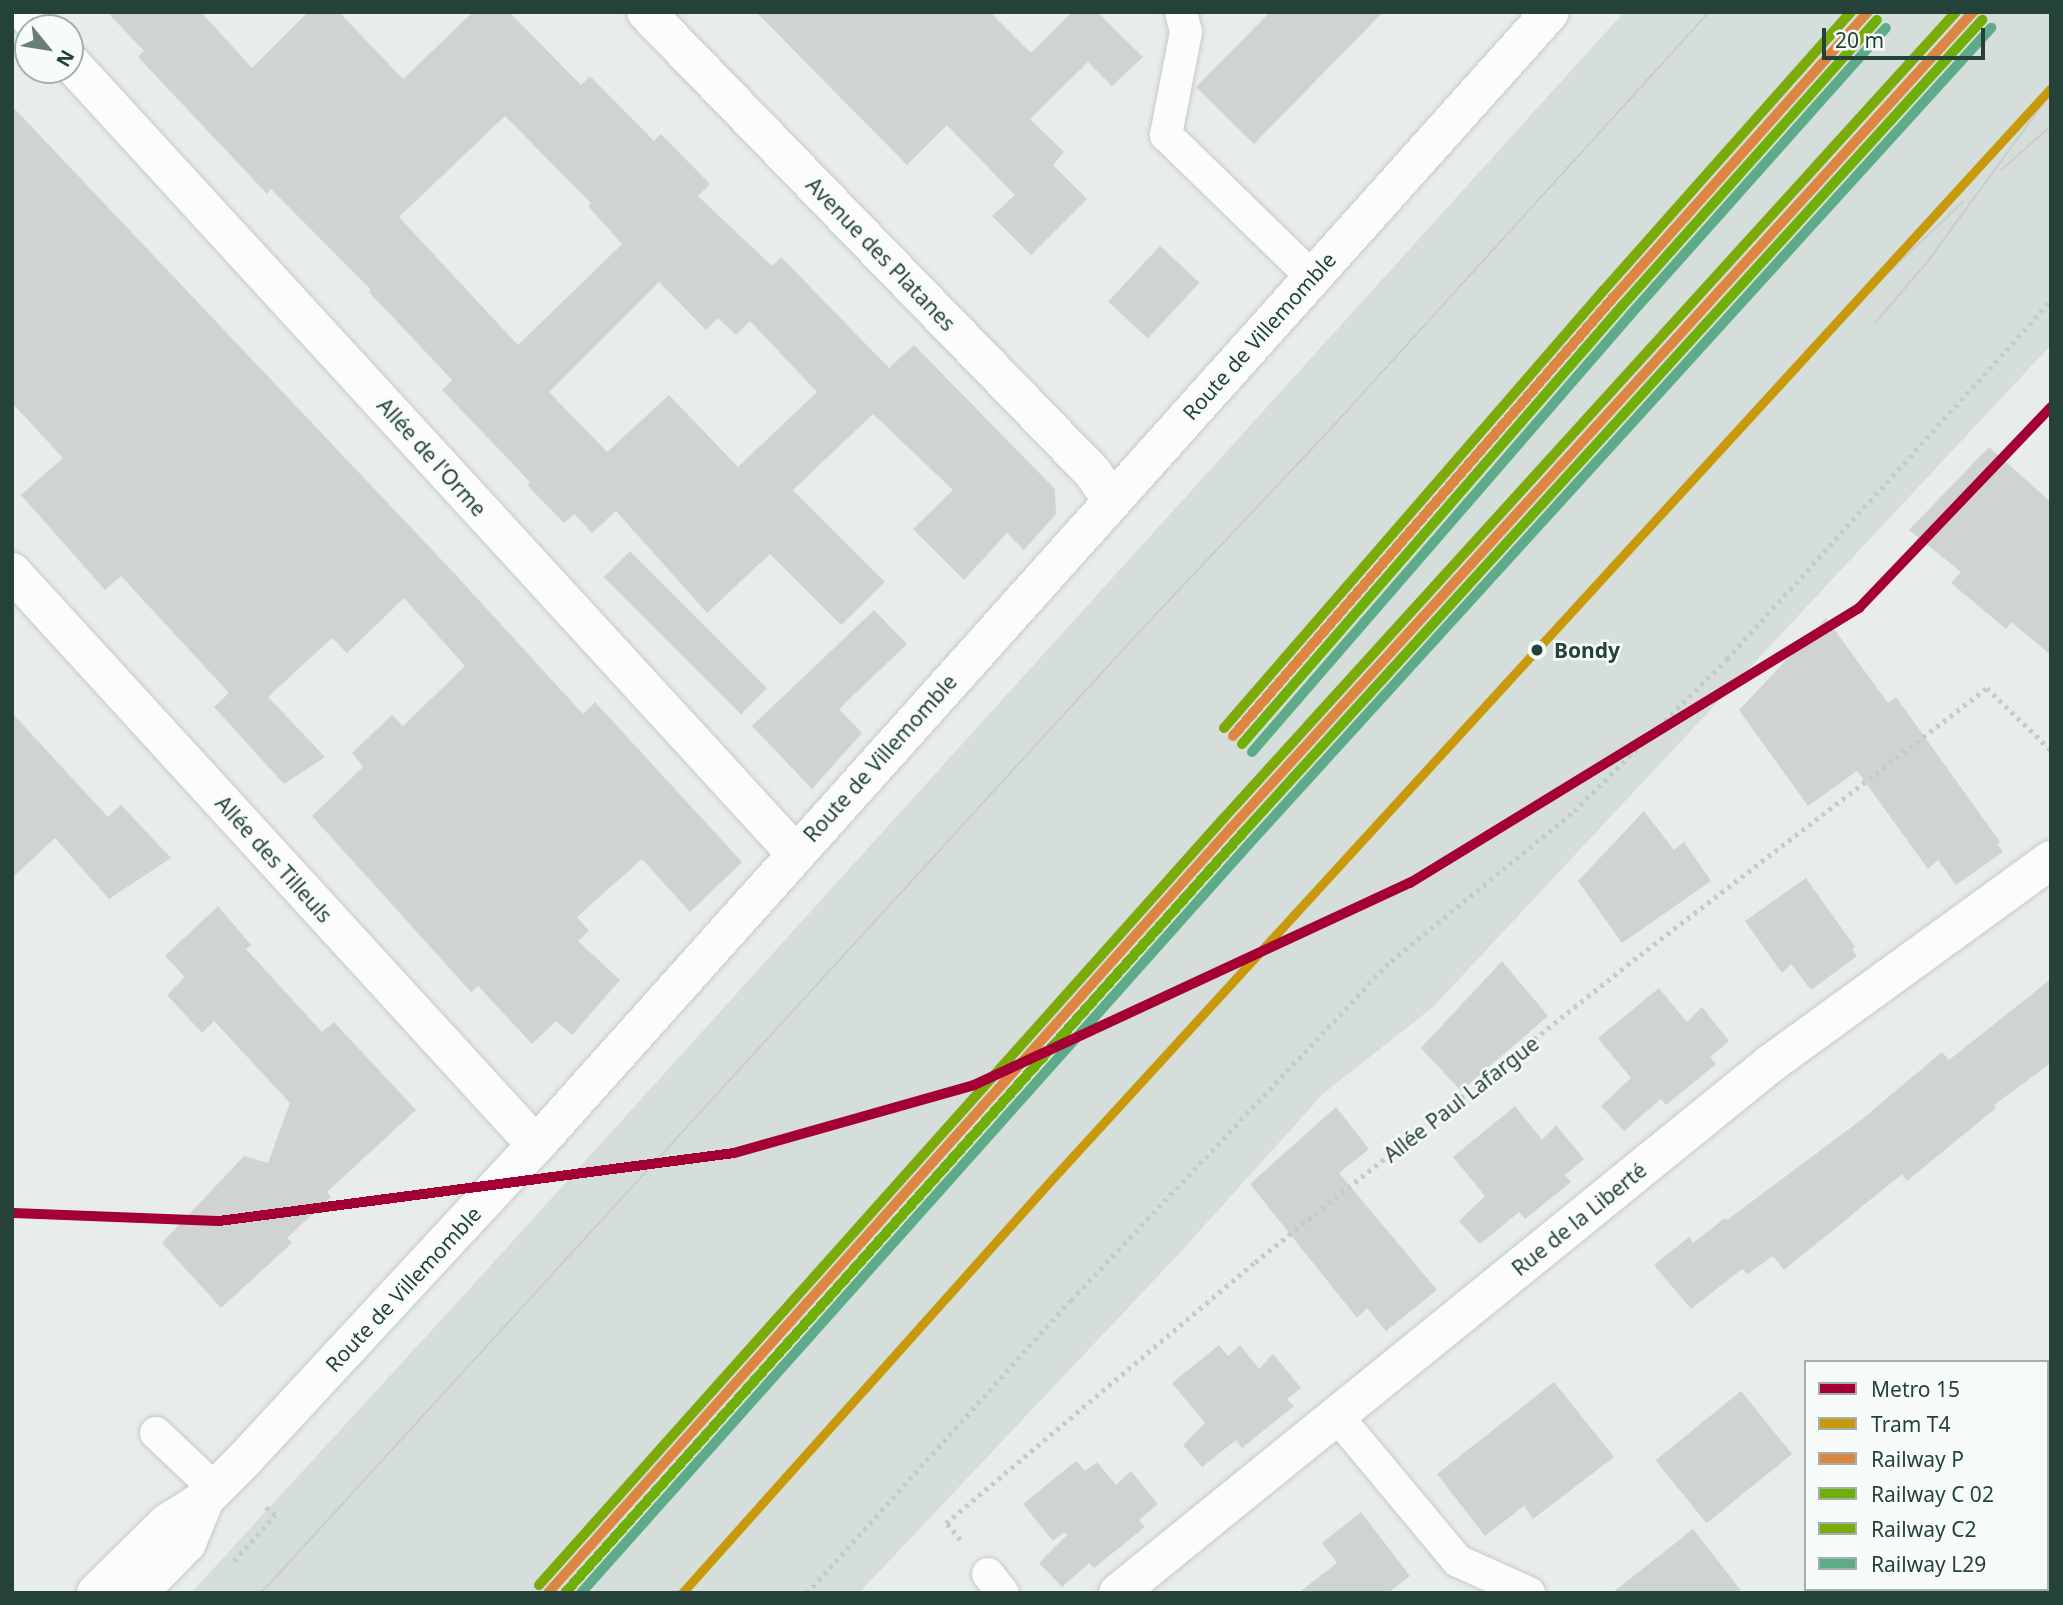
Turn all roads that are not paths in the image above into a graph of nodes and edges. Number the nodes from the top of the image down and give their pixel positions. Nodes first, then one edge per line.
1 (646, 12) edge
2 (1181, 12) edge
3 (1550, 12) edge
4 (84, 77) edge
5 (1312, 277) junction
6 (1111, 500) junction
7 (12, 572) edge
8 (795, 853) junction
9 (2051, 860) edge
10 (536, 1145) junction
11 (1337, 1416) junction
12 (156, 1433) dead end
13 (210, 1494) junction
14 (96, 1593) edge
15 (138, 1593) edge
16 (1118, 1593) edge
17 (1529, 1593) edge

1 - 6 street, Avenue des Platanes
2 - 5 lane
3 - 5 street, Route de Villemomble
4 - 8 street, Allée de l'Orme
5 - 6 street, Route de Villemomble
6 - 8 street, Route de Villemomble
7 - 10 street, Allée des Tilleuls
8 - 10 street, Route de Villemomble
9 - 11 street, Rue de la Liberté
10 - 13 street, Route de Villemomble
11 - 16 street, Rue de la Liberté
11 - 17 lane
12 - 13 lane
13 - 14 street, Route de Villemomble
13 - 15 street, Route de Villemomble

